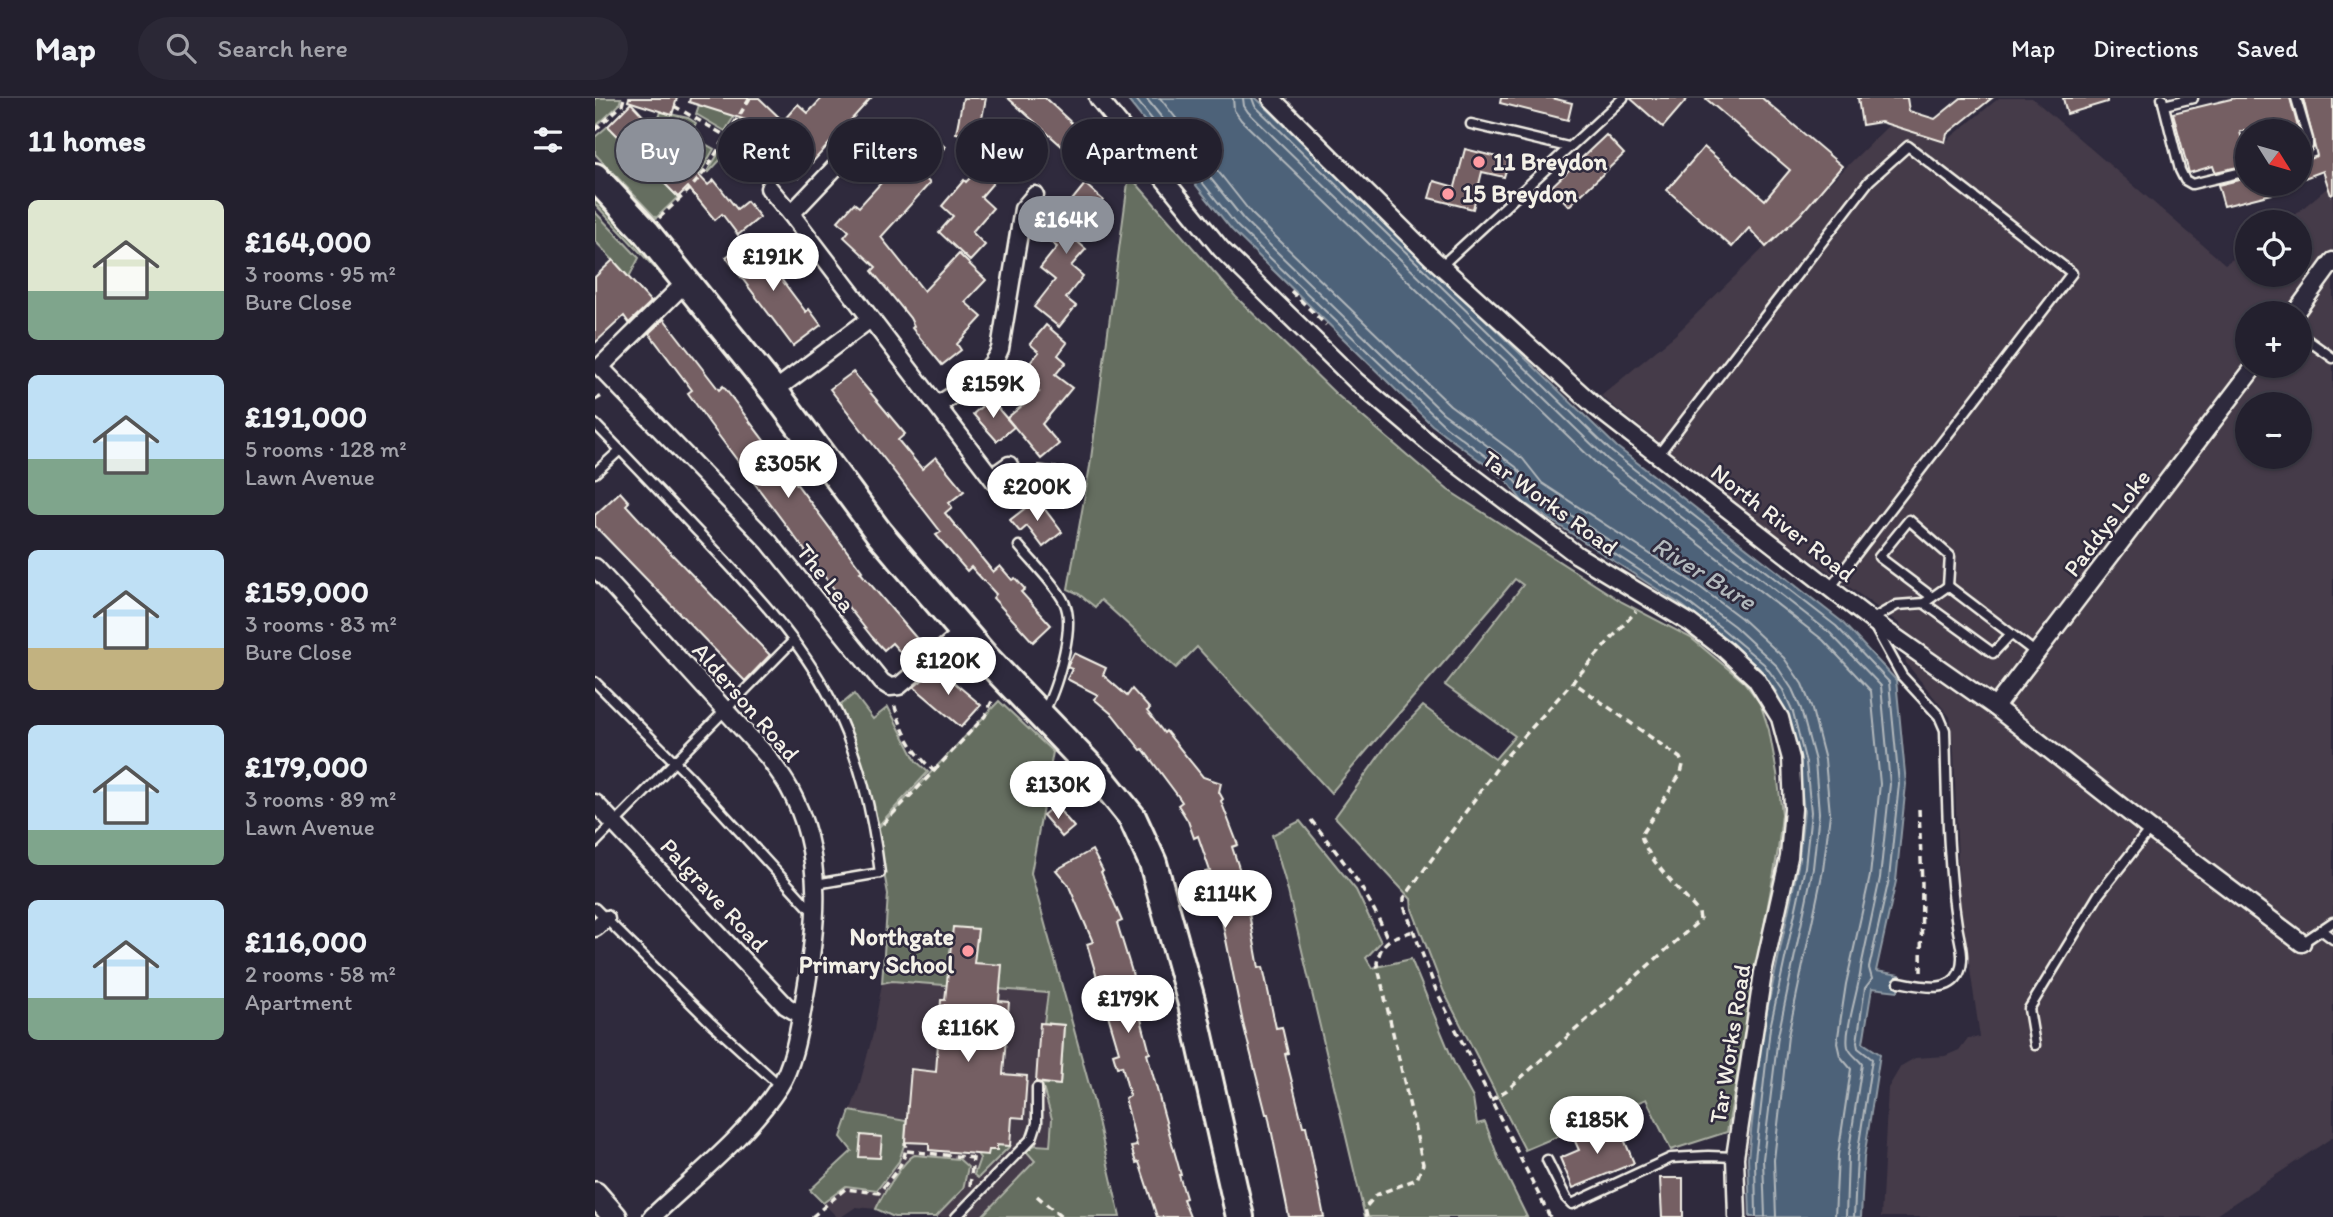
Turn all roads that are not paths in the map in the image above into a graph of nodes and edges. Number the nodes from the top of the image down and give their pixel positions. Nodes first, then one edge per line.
1 (1098, 98) edge
2 (1271, 98) edge
3 (1623, 98) edge
4 (2193, 98) edge
5 (2296, 98) edge
6 (2163, 102) edge
7 (2302, 119) edge
8 (1471, 124) dead end
9 (1568, 148) junction
10 (2235, 174) edge
11 (828, 175) edge
12 (595, 177) edge
13 (769, 188) dead end
14 (1035, 195) dead end
15 (791, 214) junction
16 (2333, 261) edge
17 (1441, 266) junction
18 (686, 282) junction
19 (2304, 301) edge
20 (870, 319) junction
21 (2312, 343) edge
22 (2333, 358) edge
23 (2246, 378) edge
24 (774, 391) junction
25 (938, 405) junction
26 (595, 424) edge
27 (619, 450) junction
28 (1658, 455) junction
29 (1009, 465) dead end
30 (595, 473) edge
31 (992, 477) junction
32 (1005, 495) dead end
33 (1019, 546) dead end
34 (595, 567) edge
35 (1948, 586) junction
36 (1829, 588) junction
37 (1932, 597) junction
38 (1924, 603) junction
39 (1871, 620) junction
40 (963, 632) junction
41 (2011, 634) junction
42 (793, 641) junction
43 (2036, 653) junction
44 (595, 682) edge
45 (1995, 707) junction
46 (724, 710) junction
47 (1042, 716) junction
48 (674, 761) junction
49 (595, 803) edge
50 (615, 822) junction
51 (2150, 829) junction
52 (595, 843) edge
53 (816, 884) junction
54 (816, 915) junction
55 (599, 918) edge
56 (2333, 922) edge
57 (2321, 930) junction
58 (2333, 939) edge
59 (2302, 943) joint
60 (1899, 982) dead end
61 (801, 1015) junction
62 (2035, 1045) dead end
63 (780, 1086) junction
64 (1037, 1087) dead end
65 (1735, 1157) junction
66 (1547, 1160) dead end
67 (595, 1194) edge
68 (615, 1217) edge
69 (652, 1217) edge
70 (956, 1217) edge
71 (1240, 1217) edge
72 (1737, 1217) edge

1 - 65 street, Tar Works Road
2 - 17 street, North River Road
3 - 9 lane
4 - 6 lane
5 - 7 lane
6 - 10 lane
8 - 9 lane
9 - 17 lane
11 - 15 street
12 - 18 main road
13 - 15 street
14 - 25 street
15 - 20 street
16 - 19 street
17 - 28 street, North River Road
18 - 24 main road
18 - 40 street, The Lea
20 - 24 street
20 - 25 street
21 - 22 lane
23 - 43 street, Paddys Loke
24 - 40 main road
25 - 31 street
26 - 27 lane
27 - 30 lane
27 - 42 lane
28 - 36 street, North River Road
28 - 36 lane
29 - 31 street
31 - 32 street
33 - 47 lane
34 - 46 street, Alderson Road
35 - 37 lane
35 - 37 lane
35 - 41 lane
36 - 39 street, North River Road
37 - 38 lane
38 - 39 lane
38 - 41 lane
39 - 45 street, North River Road
39 - 60 lane
40 - 47 main road
41 - 43 lane
42 - 46 lane
42 - 53 lane
43 - 45 street, Paddys Loke
44 - 48 lane
45 - 51 street, North River Road
46 - 48 lane
46 - 53 street, Alderson Road
47 - 71 main road
48 - 50 lane
48 - 54 lane
49 - 50 street, Palgrave Road
50 - 52 lane
50 - 61 street, Palgrave Road
51 - 59 street, North River Road
51 - 62 lane
53 - 54 street, Alderson Road
54 - 61 street, Alderson Road
55 - 63 lane
56 - 57 lane
57 - 58 lane
57 - 59 lane
61 - 63 street, Alderson Road
63 - 69 street, Alderson Road
64 - 70 lane
65 - 66 lane
65 - 72 street, Tar Works Road
67 - 68 street

